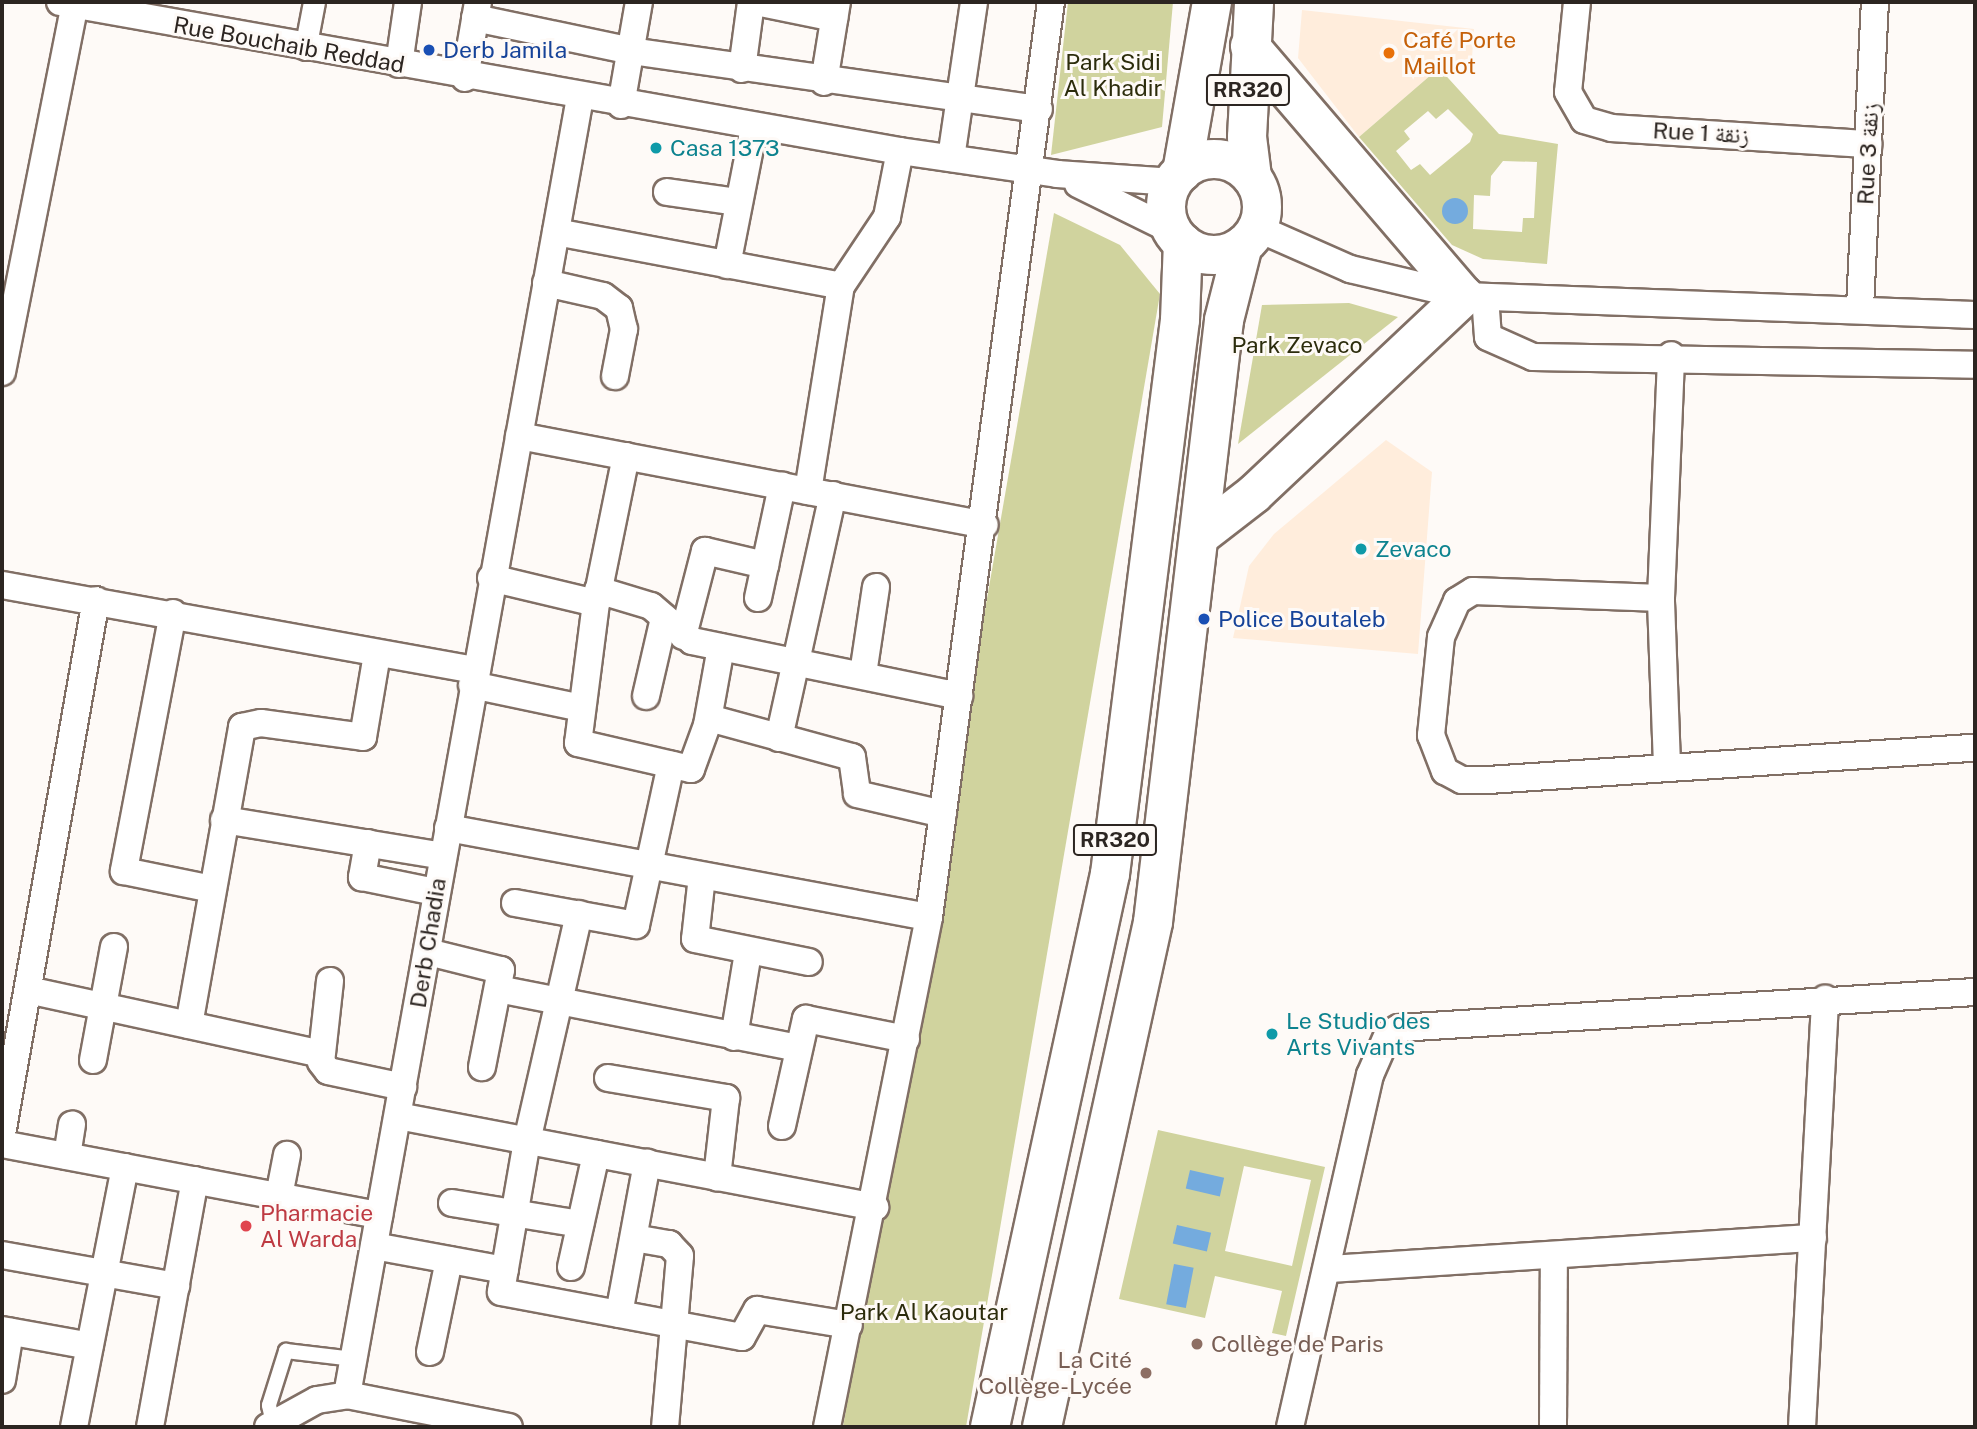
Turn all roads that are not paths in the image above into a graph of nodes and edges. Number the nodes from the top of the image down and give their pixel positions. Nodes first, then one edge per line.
1 (314, 2) edge
2 (408, 2) edge
3 (639, 2) edge
4 (753, 2) edge
5 (974, 2) edge
6 (1051, 2) edge
7 (1212, 2) edge
8 (1254, 2) edge
9 (1577, 2) edge
10 (1875, 2) edge
11 (70, 3) edge
12 (476, 10) edge
13 (836, 10) edge
14 (1250, 46) junction
15 (305, 49) junction
16 (631, 51) junction
17 (399, 64) junction
18 (742, 69) junction
19 (465, 78) junction
20 (824, 82) junction
21 (580, 98) junction
22 (957, 99) junction
23 (621, 105) junction
24 (1039, 109) junction
25 (754, 127) junction
26 (1869, 144) junction
27 (900, 150) junction
28 (951, 158) junction
29 (1044, 172) junction
30 (1178, 177) junction
31 (1252, 177) junction
32 (667, 192) dead end
33 (738, 202) junction
34 (556, 232) junction
35 (1178, 237) junction
36 (1250, 237) junction
37 (13, 245) edge
38 (727, 265) junction
39 (547, 283) junction
40 (841, 286) junction
41 (1474, 296) junction
42 (1860, 307) junction
43 (1975, 315) edge
44 (1671, 355) junction
45 (1975, 365) edge
46 (2, 372) edge
47 (615, 376) dead end
48 (519, 436) junction
49 (626, 456) junction
50 (782, 486) junction
51 (820, 493) junction
52 (985, 524) junction
53 (1201, 535) junction
54 (765, 565) junction
55 (491, 578) junction
56 (2, 585) edge
57 (876, 587) dead end
58 (597, 596) junction
59 (758, 598) dead end
60 (1661, 598) junction
61 (96, 600) junction
62 (173, 613) junction
63 (664, 618) junction
64 (683, 636) junction
65 (722, 647) junction
66 (377, 654) junction
67 (799, 662) junction
68 (863, 674) junction
69 (473, 678) junction
70 (646, 696) dead end
71 (959, 696) junction
72 (581, 708) junction
73 (709, 718) junction
74 (779, 738) junction
75 (1975, 748) edge
76 (671, 765) junction
77 (1667, 765) junction
78 (943, 814) junction
79 (223, 820) junction
80 (448, 828) junction
81 (368, 843) junction
82 (443, 856) junction
83 (650, 866) junction
84 (702, 876) junction
85 (212, 889) junction
86 (436, 892) junction
87 (515, 903) dead end
88 (579, 914) junction
89 (929, 917) junction
90 (114, 947) dead end
91 (428, 951) junction
92 (748, 952) junction
93 (808, 962) dead end
94 (330, 981) dead end
95 (498, 989) junction
96 (28, 990) junction
97 (1975, 992) edge
98 (1825, 999) junction
99 (560, 1004) junction
100 (104, 1007) junction
101 (189, 1025) junction
102 (734, 1037) junction
103 (906, 1039) junction
104 (798, 1048) junction
105 (318, 1053) junction
106 (93, 1060) dead end
107 (482, 1066) dead end
108 (608, 1078) dead end
109 (403, 1087) junction
110 (398, 1116) junction
111 (72, 1124) dead end
112 (782, 1126) dead end
113 (2, 1134) edge
114 (527, 1141) junction
115 (2, 1144) edge
116 (596, 1154) junction
117 (287, 1155) dead end
118 (67, 1156) junction
119 (646, 1163) junction
120 (125, 1167) junction
121 (718, 1177) junction
122 (195, 1180) junction
123 (279, 1196) junction
124 (452, 1203) dead end
125 (875, 1207) junction
126 (516, 1214) junction
127 (379, 1215) junction
128 (580, 1224) junction
129 (634, 1238) junction
130 (1813, 1238) junction
131 (374, 1246) junction
132 (2, 1255) edge
133 (1554, 1258) junction
134 (449, 1260) junction
135 (571, 1267) dead end
136 (1331, 1269) junction
137 (505, 1270) junction
138 (104, 1273) junction
139 (176, 1286) junction
140 (619, 1314) junction
141 (676, 1325) junction
142 (849, 1325) junction
143 (6, 1331) edge
144 (90, 1346) junction
145 (430, 1352) dead end
146 (354, 1359) junction
147 (2, 1380) edge
148 (347, 1395) junction
149 (422, 1419) edge
150 (270, 1425) edge
151 (74, 1427) edge
152 (150, 1427) edge
153 (509, 1427) edge
154 (665, 1427) edge
155 (827, 1427) edge
156 (990, 1427) edge
157 (1042, 1427) edge
158 (1290, 1427) edge
159 (1553, 1427) edge
160 (1802, 1427) edge

1 - 15 street
2 - 17 street
3 - 16 street
4 - 13 street
4 - 18 street
5 - 22 street
6 - 24 street
7 - 30 main road, RR320
8 - 14 main road, RR320
9 - 26 street, Rue 1 زنقة
10 - 26 street, Rue 3 زنقة
11 - 15 street, Rue Bouchaib Reddad
11 - 37 street
12 - 16 street
12 - 19 street
13 - 20 street
14 - 31 main road, RR320
14 - 41 main road
15 - 17 street, Rue Bouchaib Reddad
16 - 18 street
16 - 23 street
17 - 19 street, Rue Bouchaib Reddad
18 - 20 street
19 - 21 street, Rue Bouchaib Reddad
20 - 22 street
21 - 23 street, Rue Bouchaib Reddad
21 - 34 street
22 - 24 street
22 - 28 street
23 - 25 street, Rue Bouchaib Reddad
24 - 29 street
25 - 27 street, Rue Bouchaib Reddad
25 - 33 street
26 - 42 street, Rue 3 زنقة
27 - 28 street, Rue Bouchaib Reddad
27 - 40 street
28 - 29 street, Rue Bouchaib Reddad
29 - 30 street, Rue Bouchaib Reddad
29 - 35 street, Rue Bouchaib Reddad
29 - 52 street
30 - 31 main road
30 - 35 main road, RR320
31 - 36 main road, RR320
32 - 33 street
33 - 38 street
34 - 38 street
34 - 39 street
35 - 36 main road
35 - 156 main road, RR320
36 - 41 street
36 - 53 main road, RR320
37 - 46 street
38 - 40 street
39 - 47 street
39 - 48 street
40 - 51 street
41 - 42 street
41 - 44 street
41 - 53 main road
42 - 43 street
44 - 45 street
44 - 60 street
48 - 49 street
48 - 55 street
49 - 50 street
49 - 58 street
50 - 51 street
50 - 54 street
51 - 52 street
51 - 67 street
52 - 71 street
53 - 157 main road, RR320
54 - 59 street
54 - 64 street
55 - 58 street
55 - 69 street
56 - 61 street
57 - 68 street
58 - 63 street
58 - 72 street
60 - 77 street
60 - 77 street
61 - 62 street
61 - 96 street
62 - 66 street
62 - 85 street
63 - 64 street
63 - 70 street
64 - 65 street
65 - 67 street
65 - 73 street
66 - 69 street
66 - 79 street
67 - 68 street
67 - 74 street
68 - 71 street
69 - 72 street
69 - 80 street, Derb Chadia
71 - 78 street
72 - 76 street
73 - 74 street
73 - 76 street
74 - 78 street
75 - 77 street
76 - 83 street
78 - 89 street
79 - 81 street
79 - 85 street
80 - 82 street, Derb Chadia
80 - 83 street
81 - 82 street
81 - 86 street
82 - 86 street, Derb Chadia
83 - 84 street
83 - 88 street
84 - 89 street
84 - 92 street
85 - 101 street
86 - 91 street, Derb Chadia
87 - 88 street
88 - 99 street
89 - 103 street
90 - 100 street
91 - 95 street
91 - 109 street, Derb Chadia
92 - 93 street
92 - 102 street
94 - 105 street
95 - 99 street
95 - 107 street
96 - 100 street
96 - 113 street
97 - 98 street
98 - 130 street
98 - 136 street
99 - 102 street
99 - 114 street
100 - 101 street
100 - 106 street
101 - 105 street
102 - 104 street
103 - 104 street
103 - 125 street
104 - 112 street
105 - 109 street
108 - 121 street
109 - 110 street, Derb Chadia
110 - 114 street
110 - 127 street, Derb Chadia
111 - 118 street
114 - 116 street
114 - 126 street
115 - 118 street
116 - 119 street
116 - 128 street
117 - 123 street
118 - 120 street
119 - 121 street
119 - 129 street
120 - 122 street
120 - 138 street
121 - 125 street
122 - 123 street
122 - 139 street
123 - 127 street
124 - 126 street
125 - 142 street
126 - 128 street
126 - 137 street
127 - 131 street, Derb Chadia
128 - 135 street
129 - 140 street
129 - 141 street
130 - 133 street
130 - 160 street
131 - 134 street
131 - 146 street, Derb Chadia
132 - 138 street
133 - 136 street
133 - 159 street
134 - 137 street
134 - 145 street
136 - 158 street
137 - 140 street
138 - 139 street
138 - 144 street
139 - 152 street
140 - 141 street
141 - 142 street
141 - 154 street
142 - 155 street
143 - 144 street
143 - 147 street
144 - 151 street
146 - 148 street, Derb Chadia
146 - 150 lane
148 - 149 street
148 - 150 street
149 - 153 street

